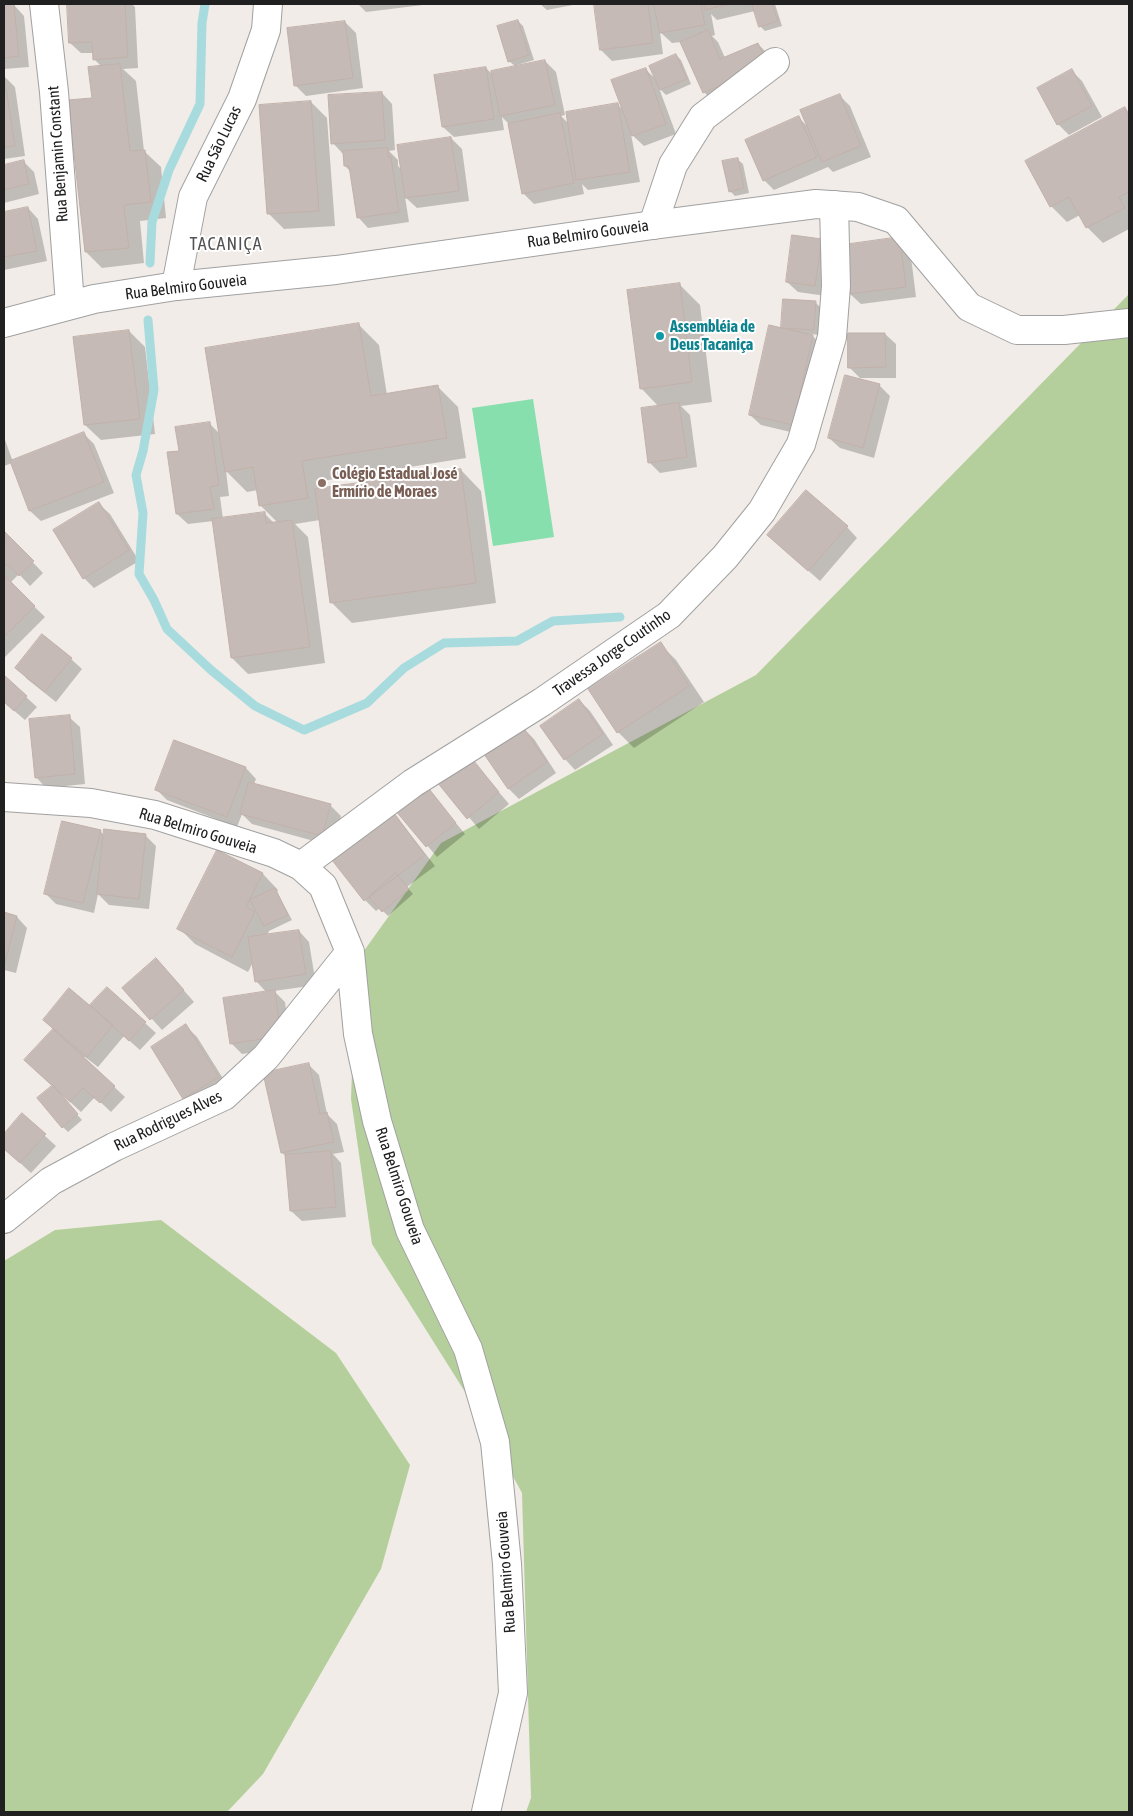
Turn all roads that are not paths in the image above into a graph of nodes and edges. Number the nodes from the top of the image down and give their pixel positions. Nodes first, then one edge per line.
1 (44, 4) edge
2 (268, 4) edge
3 (775, 62) dead end
4 (834, 205) junction
5 (653, 225) junction
6 (176, 286) junction
7 (70, 304) junction
8 (4, 323) edge
9 (1129, 323) edge
10 (4, 797) edge
11 (301, 866) junction
12 (350, 952) junction
13 (4, 1220) edge
14 (486, 1812) edge

1 - 7 street, Rua Benjamin Constant
2 - 6 street, Rua São Lucas
3 - 5 street
4 - 5 street, Rua Belmiro Gouveia
4 - 9 street, Rua Belmiro Gouveia
4 - 11 street, Travessa Jorge Coutinho
5 - 6 street, Rua Belmiro Gouveia
6 - 7 street, Rua Belmiro Gouveia
7 - 8 street, Rua Belmiro Gouveia
10 - 11 street, Rua Belmiro Gouveia
11 - 12 street, Rua Belmiro Gouveia
12 - 13 street, Rua Rodrigues Alves
12 - 14 street, Rua Belmiro Gouveia

